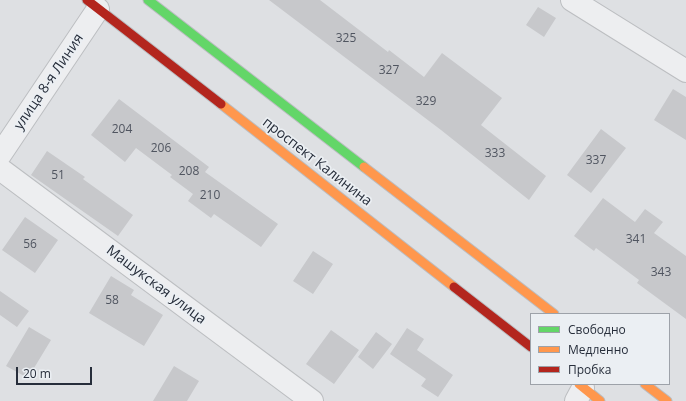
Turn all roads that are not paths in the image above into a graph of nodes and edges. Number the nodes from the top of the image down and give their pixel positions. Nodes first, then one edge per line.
1 (148, 0) edge
2 (572, 0) edge
3 (92, 5) edge
4 (686, 71) edge
5 (0, 155) edge
6 (0, 169) edge
7 (553, 313) edge
8 (530, 346) edge
9 (646, 385) edge
10 (579, 391) edge
11 (312, 401) edge
12 (600, 401) edge
13 (667, 401) edge

1 - 7 main road, проспект Калинина
2 - 4 street
3 - 5 street, улица 8-я Линия
3 - 8 main road, проспект Калинина
6 - 11 street, Машукская улица
9 - 13 main road
10 - 12 main road

